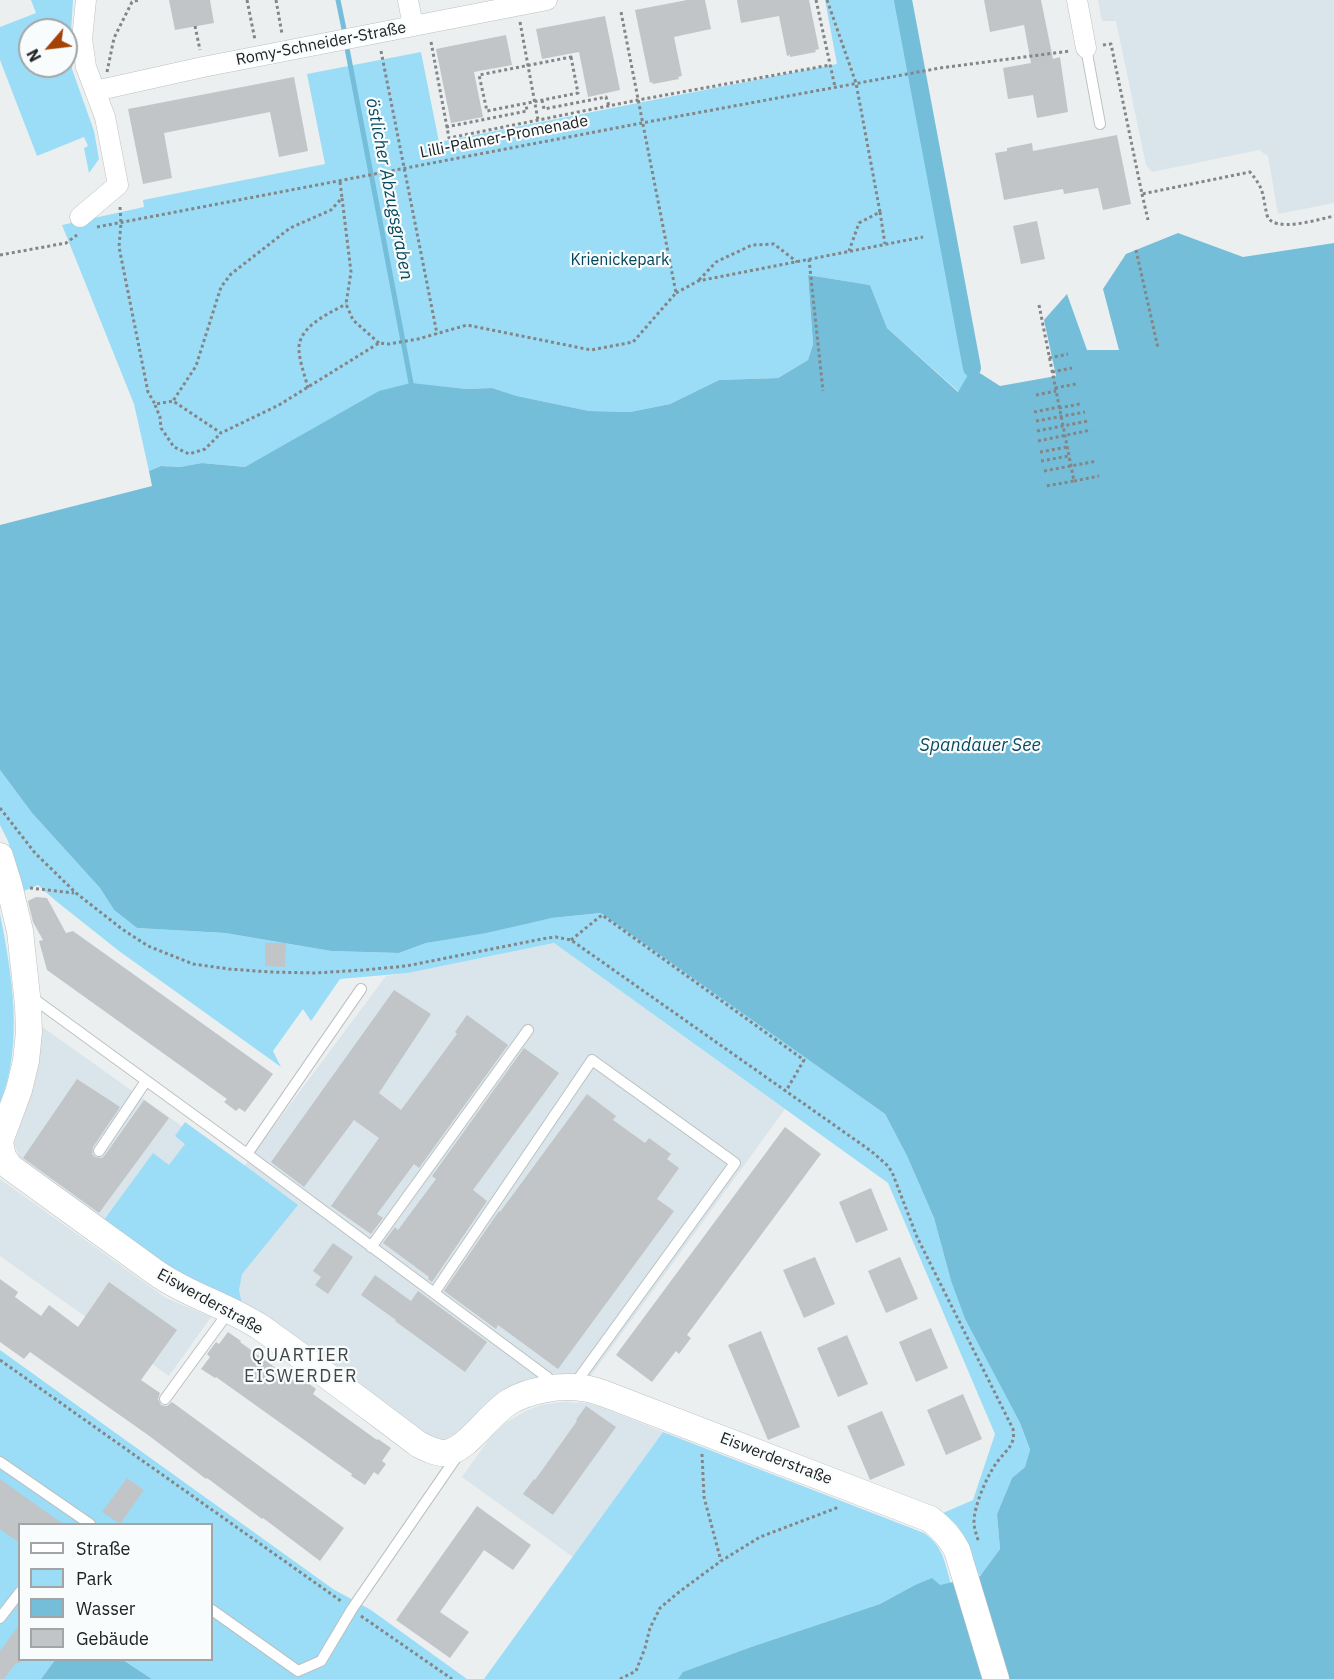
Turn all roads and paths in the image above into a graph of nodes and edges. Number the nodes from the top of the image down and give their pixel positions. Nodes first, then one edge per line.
1 (86, 0) edge
2 (139, 0) edge
3 (247, 0) edge
4 (276, 0) edge
5 (408, 0) edge
6 (547, 0) edge
7 (816, 0) edge
8 (827, 0) edge
9 (1077, 0) edge
10 (517, 5) junction
11 (621, 12) dead end
12 (420, 25) junction
13 (195, 26) dead end
14 (370, 35) junction
15 (1086, 48) junction
16 (286, 51) junction
17 (258, 56) junction
18 (528, 65) junction
19 (830, 65) junction
20 (203, 67) junction
21 (856, 83) junction
22 (835, 87) junction
23 (100, 90) junction
24 (542, 100) junction
25 (638, 100) junction
26 (535, 102) junction
27 (526, 104) junction
28 (609, 106) junction
29 (538, 120) junction
30 (642, 123) junction
31 (1100, 124) dead end
32 (446, 127) junction
33 (404, 169) junction
34 (340, 182) junction
35 (1142, 194) junction
36 (342, 198) junction
37 (880, 212) junction
38 (1334, 216) edge
39 (80, 217) dead end
40 (1148, 220) dead end
41 (923, 237) dead end
42 (66, 243) dead end
43 (885, 244) junction
44 (1136, 250) dead end
45 (849, 251) junction
46 (0, 255) edge
47 (809, 259) junction
48 (797, 262) junction
49 (698, 281) junction
50 (676, 293) junction
51 (346, 304) junction
52 (1039, 305) dead end
53 (437, 334) junction
54 (379, 344) junction
55 (1158, 348) dead end
56 (1068, 354) dead end
57 (1049, 357) junction
58 (1072, 368) dead end
59 (1052, 372) junction
60 (1076, 384) dead end
61 (308, 388) junction
62 (1055, 389) junction
63 (823, 391) dead end
64 (1036, 394) dead end
65 (173, 401) junction
66 (155, 404) junction
67 (1080, 404) dead end
68 (1059, 407) junction
69 (1034, 412) dead end
70 (1085, 412) dead end
71 (1061, 416) junction
72 (1036, 421) dead end
73 (1088, 421) dead end
74 (1063, 426) junction
75 (1091, 430) dead end
76 (1037, 431) dead end
77 (221, 433) junction
78 (1065, 435) junction
79 (1038, 441) dead end
80 (1067, 447) junction
81 (1040, 452) dead end
82 (1069, 456) junction
83 (1041, 461) dead end
84 (1097, 461) dead end
85 (1071, 466) junction
86 (1044, 471) dead end
87 (1099, 476) dead end
88 (1074, 481) junction
89 (1046, 486) dead end
90 (0, 808) edge
91 (0, 856) edge
92 (20, 886) dead end
93 (571, 940) dead end
94 (361, 989) dead end
95 (27, 994) junction
96 (528, 1030) dead end
97 (146, 1081) junction
98 (786, 1091) dead end
99 (0, 1142) edge
100 (99, 1151) dead end
101 (247, 1154) junction
102 (371, 1247) junction
103 (434, 1293) junction
104 (230, 1310) junction
105 (0, 1360) edge
106 (565, 1388) junction
107 (165, 1399) dead end
108 (467, 1442) junction
109 (702, 1452) dead end
110 (0, 1462) edge
111 (842, 1506) dead end
112 (86, 1523) edge
113 (720, 1561) junction
114 (18, 1595) edge
115 (352, 1609) junction
116 (213, 1611) edge
117 (0, 1618) edge
118 (452, 1679) edge
119 (620, 1679) edge
120 (996, 1679) edge

1 - 23 street
2 - 23 path
3 - 17 path
4 - 16 path
5 - 12 street
6 - 10 street, Romy-Schneider-Straße
7 - 19 path
8 - 21 path
9 - 15 street
10 - 12 street, Romy-Schneider-Straße
10 - 18 path
11 - 25 path
12 - 14 street, Romy-Schneider-Straße
12 - 32 path
13 - 20 path
14 - 16 street, Romy-Schneider-Straße
14 - 33 path
15 - 21 path, Lilli-Palmer-Promenade
15 - 31 lane
15 - 35 path, Lilli-Palmer-Promenade
16 - 17 street, Romy-Schneider-Straße
17 - 20 street, Romy-Schneider-Straße
18 - 24 path
18 - 26 path
18 - 27 path
19 - 22 path
19 - 25 path
20 - 23 street, Romy-Schneider-Straße
21 - 22 path, Lilli-Palmer-Promenade
21 - 37 path
22 - 30 path, Lilli-Palmer-Promenade
23 - 39 street
24 - 26 path
24 - 28 path
25 - 28 path
25 - 30 path
26 - 27 path
26 - 29 path
27 - 32 path
28 - 29 path
29 - 32 path
30 - 33 path, Lilli-Palmer-Promenade
30 - 50 path
33 - 34 path, Lilli-Palmer-Promenade
33 - 53 path
34 - 36 path
34 - 66 path, Lilli-Palmer-Promenade
35 - 38 path
35 - 40 path
36 - 51 path
36 - 65 path
37 - 43 path
37 - 45 path
41 - 43 path
42 - 46 path
43 - 45 path
44 - 55 path
45 - 47 path
47 - 48 path
47 - 63 path
48 - 49 path
48 - 49 path
49 - 50 path
50 - 53 path
51 - 54 path
51 - 61 path
52 - 57 path
53 - 54 path
54 - 61 path
56 - 57 path
57 - 59 path
58 - 59 path
59 - 62 path
60 - 62 path
61 - 77 path
62 - 64 path
62 - 68 path
65 - 66 path
65 - 77 path
66 - 77 path
67 - 68 path
68 - 69 path
68 - 71 path
70 - 71 path
71 - 72 path
71 - 74 path
73 - 74 path
74 - 76 path
74 - 78 path
75 - 78 path
78 - 79 path
78 - 80 path
80 - 81 path
80 - 82 path
82 - 83 path
82 - 85 path
84 - 85 path
85 - 86 path
85 - 88 path
87 - 88 path
88 - 89 path
90 - 92 path
91 - 95 street, Eiswerderstraße
93 - 98 path
94 - 101 lane
95 - 97 lane
95 - 99 street, Eiswerderstraße
96 - 102 lane
97 - 100 lane
97 - 101 lane
99 - 104 street, Eiswerderstraße
101 - 102 lane
102 - 103 lane
103 - 106 lane
103 - 106 lane
104 - 107 lane
104 - 108 street, Eiswerderstraße
105 - 115 path
106 - 108 street, Eiswerderstraße
106 - 120 street, Eiswerderstraße
108 - 115 lane, Eiswerderstraße
109 - 113 path
110 - 112 lane
111 - 113 path
113 - 119 path
114 - 117 lane
115 - 116 lane, Eiswerderstraße
115 - 118 path

